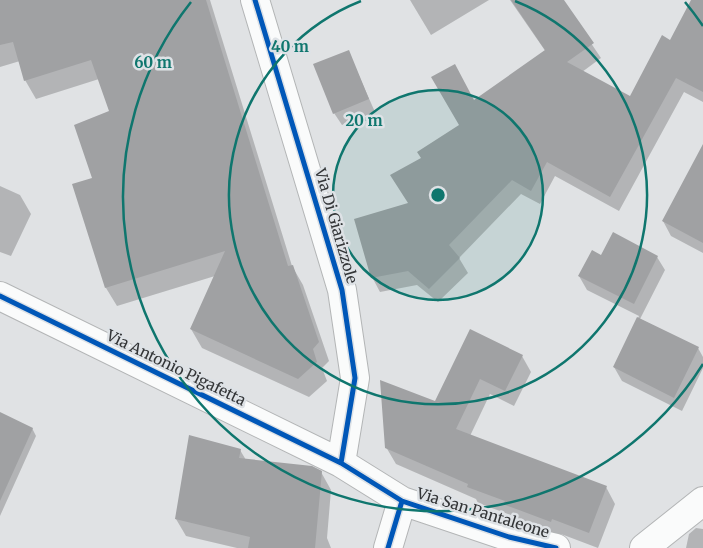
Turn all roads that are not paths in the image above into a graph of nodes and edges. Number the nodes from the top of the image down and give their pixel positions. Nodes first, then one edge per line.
1 (255, 0) edge
2 (0, 296) edge
3 (341, 463) junction
4 (402, 501) junction
5 (703, 501) edge
6 (388, 548) edge
7 (556, 548) edge
8 (644, 548) edge

1 - 3 street, Via Di Giarizzole
2 - 3 street, Via Antonio Pigafetta
3 - 4 street
4 - 6 street
4 - 7 street, Via San Pantaleone
5 - 8 street

